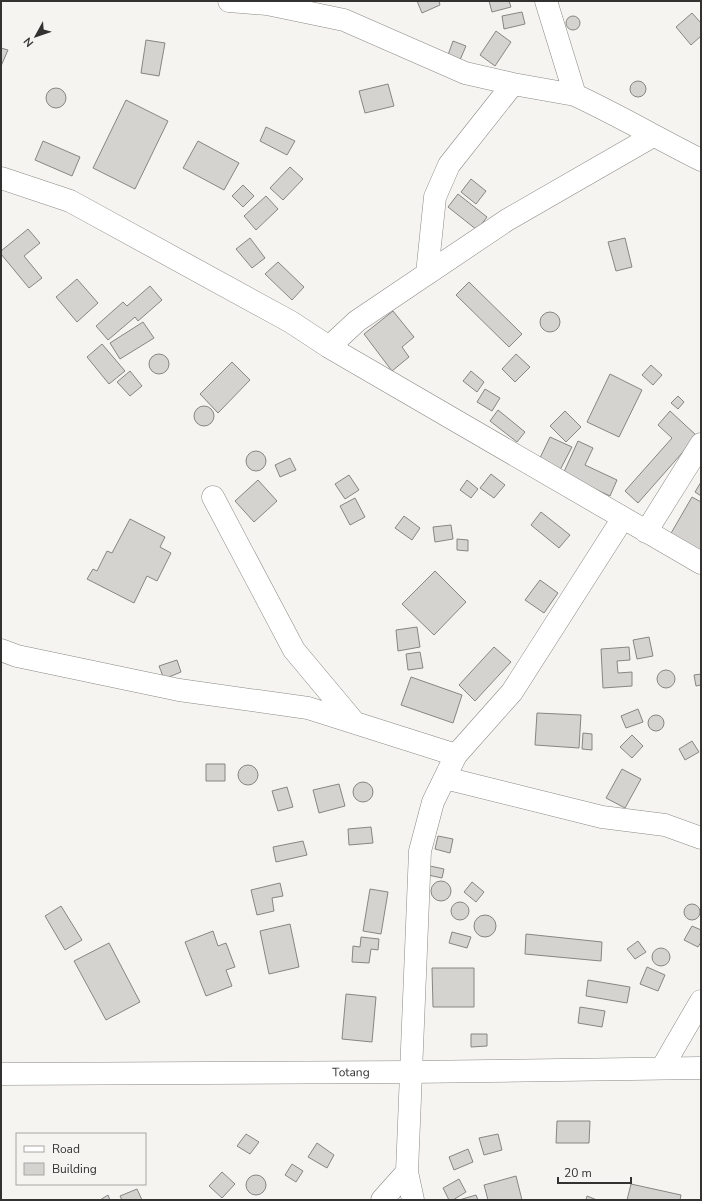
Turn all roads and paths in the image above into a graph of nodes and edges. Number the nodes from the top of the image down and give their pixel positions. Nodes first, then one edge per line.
1 (229, 1) edge
2 (546, 1) edge
3 (513, 84) junction
4 (575, 95) junction
5 (653, 136) junction
6 (701, 160) edge
7 (1, 178) edge
8 (427, 274) junction
9 (329, 347) junction
10 (701, 444) edge
11 (213, 496) dead end
12 (623, 518) junction
13 (646, 532) junction
14 (701, 563) edge
15 (1, 650) edge
16 (355, 723) junction
17 (456, 755) junction
18 (445, 778) junction
19 (701, 838) edge
20 (701, 1001) edge
21 (662, 1068) junction
22 (701, 1068) edge
23 (411, 1072) junction
24 (1, 1074) edge
25 (407, 1172) junction
26 (382, 1200) edge
27 (413, 1200) edge

1 - 3 street
2 - 4 street
3 - 4 street
3 - 8 street
4 - 5 street
5 - 6 street
5 - 8 street
7 - 9 street
8 - 9 street
9 - 12 street
10 - 13 street
11 - 16 street
12 - 13 street
12 - 17 street
13 - 14 street
15 - 16 street
16 - 17 street
17 - 18 street
18 - 19 street
18 - 23 street
20 - 21 street
21 - 22 street, Totang
21 - 23 street, Totang
23 - 24 street, Totang
23 - 25 street
25 - 26 street
25 - 27 street

